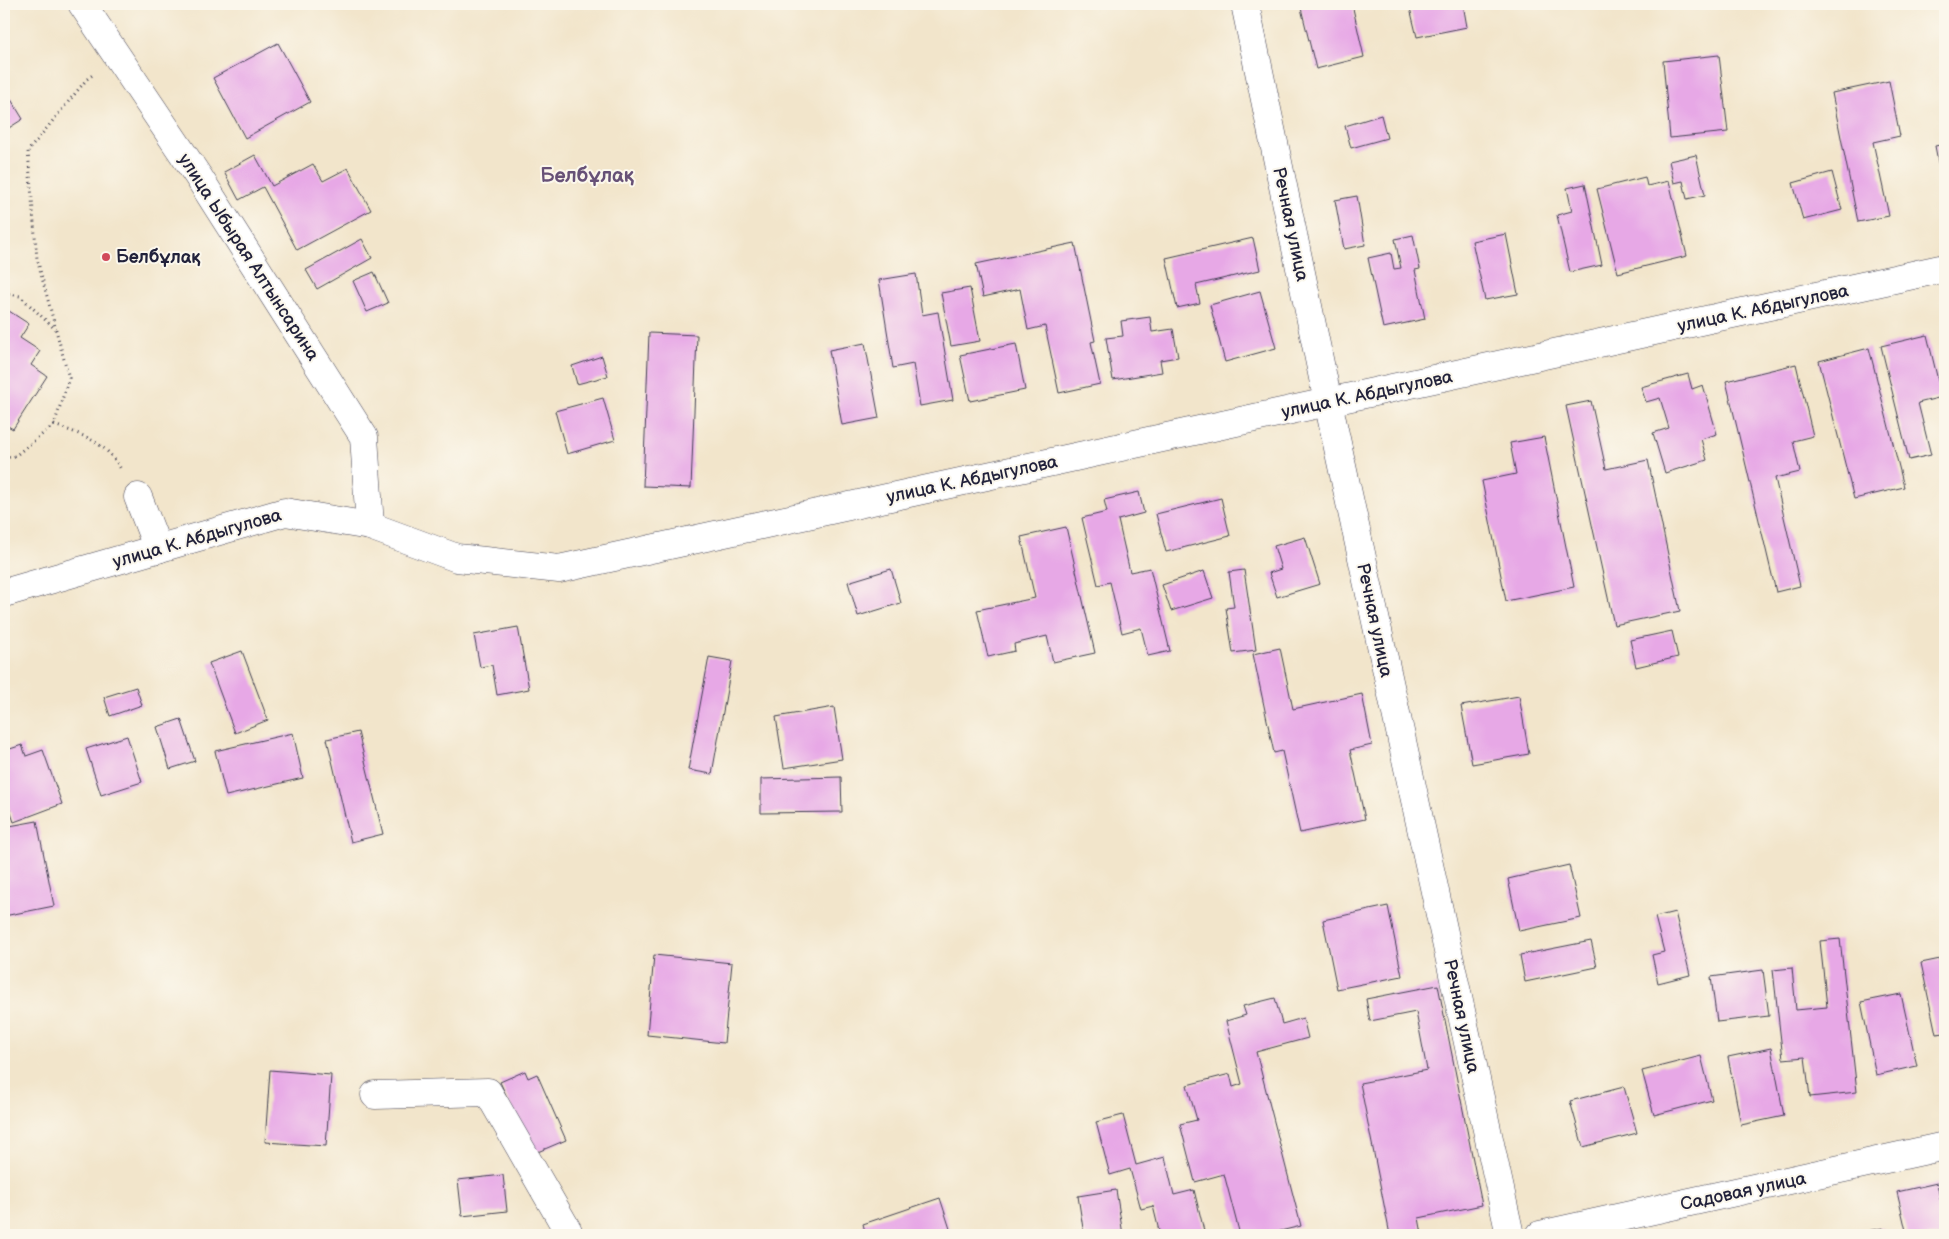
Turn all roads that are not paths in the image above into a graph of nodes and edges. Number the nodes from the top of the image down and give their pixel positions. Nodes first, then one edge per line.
1 (82, 4) edge
2 (1245, 4) edge
3 (1945, 268) edge
4 (1328, 402) junction
5 (138, 498) road end
6 (370, 526) junction
7 (158, 549) junction
8 (4, 593) edge
9 (374, 1095) dead end
10 (1945, 1146) edge
11 (568, 1235) edge
12 (1510, 1235) edge
13 (1540, 1235) edge

1 - 6 street, улица Ыбырая Алтынсарина
2 - 4 street, Речная улица
3 - 4 street, улица К. Абдыгулова
4 - 6 street, улица К. Абдыгулова
4 - 12 street, Речная улица
5 - 7 street
6 - 7 street, улица К. Абдыгулова
7 - 8 street, улица К. Абдыгулова
9 - 11 street
10 - 13 street, Садовая улица

